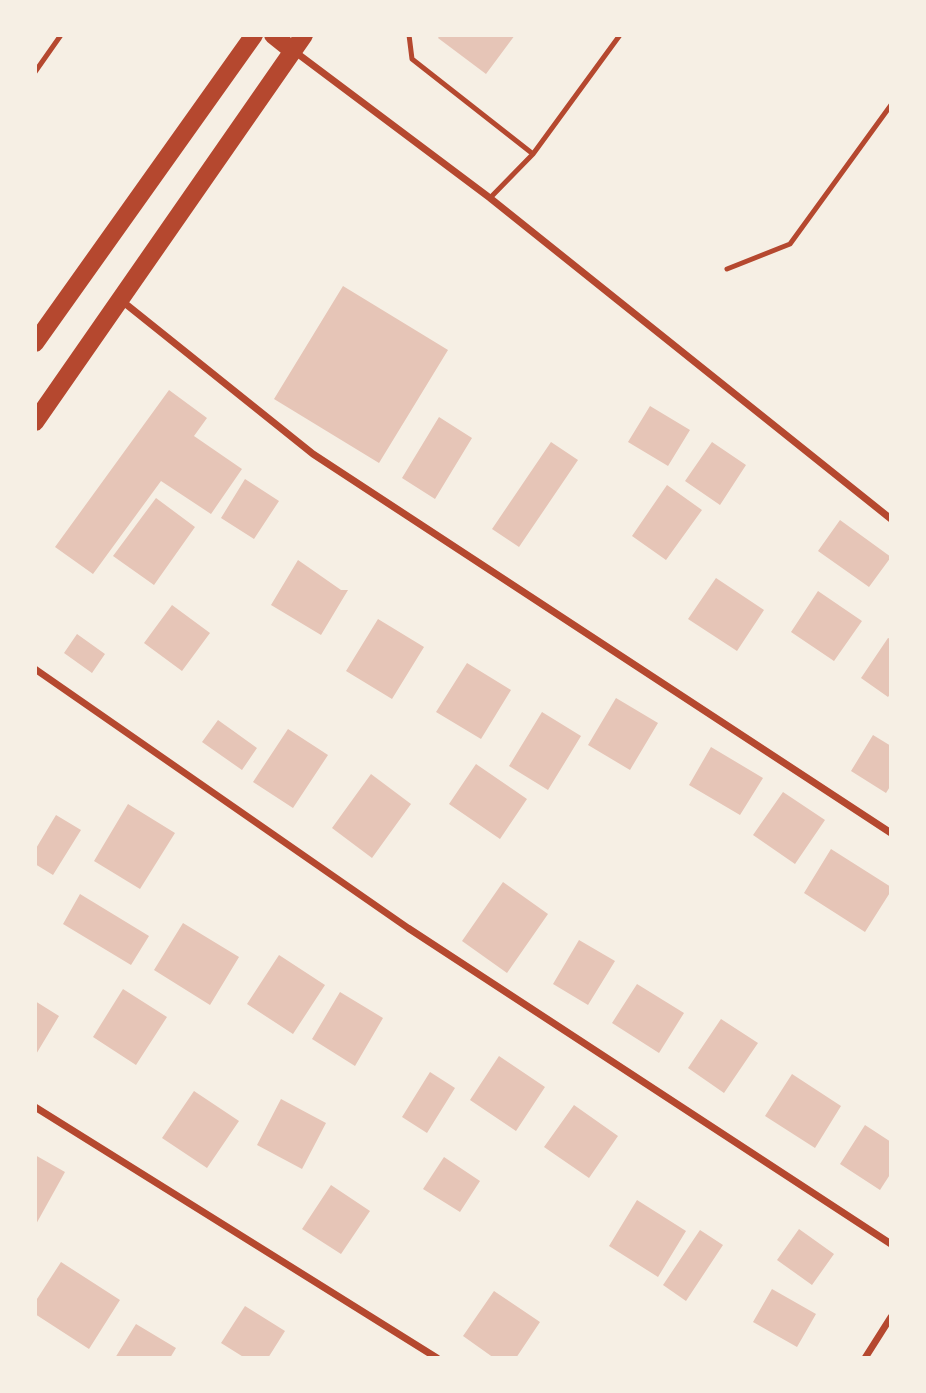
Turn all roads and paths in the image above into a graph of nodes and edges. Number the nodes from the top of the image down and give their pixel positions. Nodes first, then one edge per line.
1 (61, 35) edge
2 (254, 35) edge
3 (273, 35) edge
4 (304, 35) edge
5 (409, 35) edge
6 (620, 35) edge
7 (293, 51) junction
8 (35, 72) edge
9 (891, 105) edge
10 (533, 154) junction
11 (490, 198) junction
12 (727, 269) dead end
13 (121, 300) junction
14 (35, 342) edge
15 (35, 422) edge
16 (891, 519) edge
17 (35, 669) edge
18 (891, 833) edge
19 (35, 1107) edge
20 (891, 1244) edge
21 (891, 1317) edge
22 (437, 1358) edge
23 (865, 1358) edge

1 - 8 lane
2 - 14 main road
3 - 7 main road
4 - 7 main road
5 - 10 lane
6 - 10 lane
7 - 11 street
7 - 13 main road
9 - 12 lane
10 - 11 lane
11 - 16 street
13 - 15 main road
13 - 18 street
17 - 20 street
19 - 22 street
21 - 23 street

